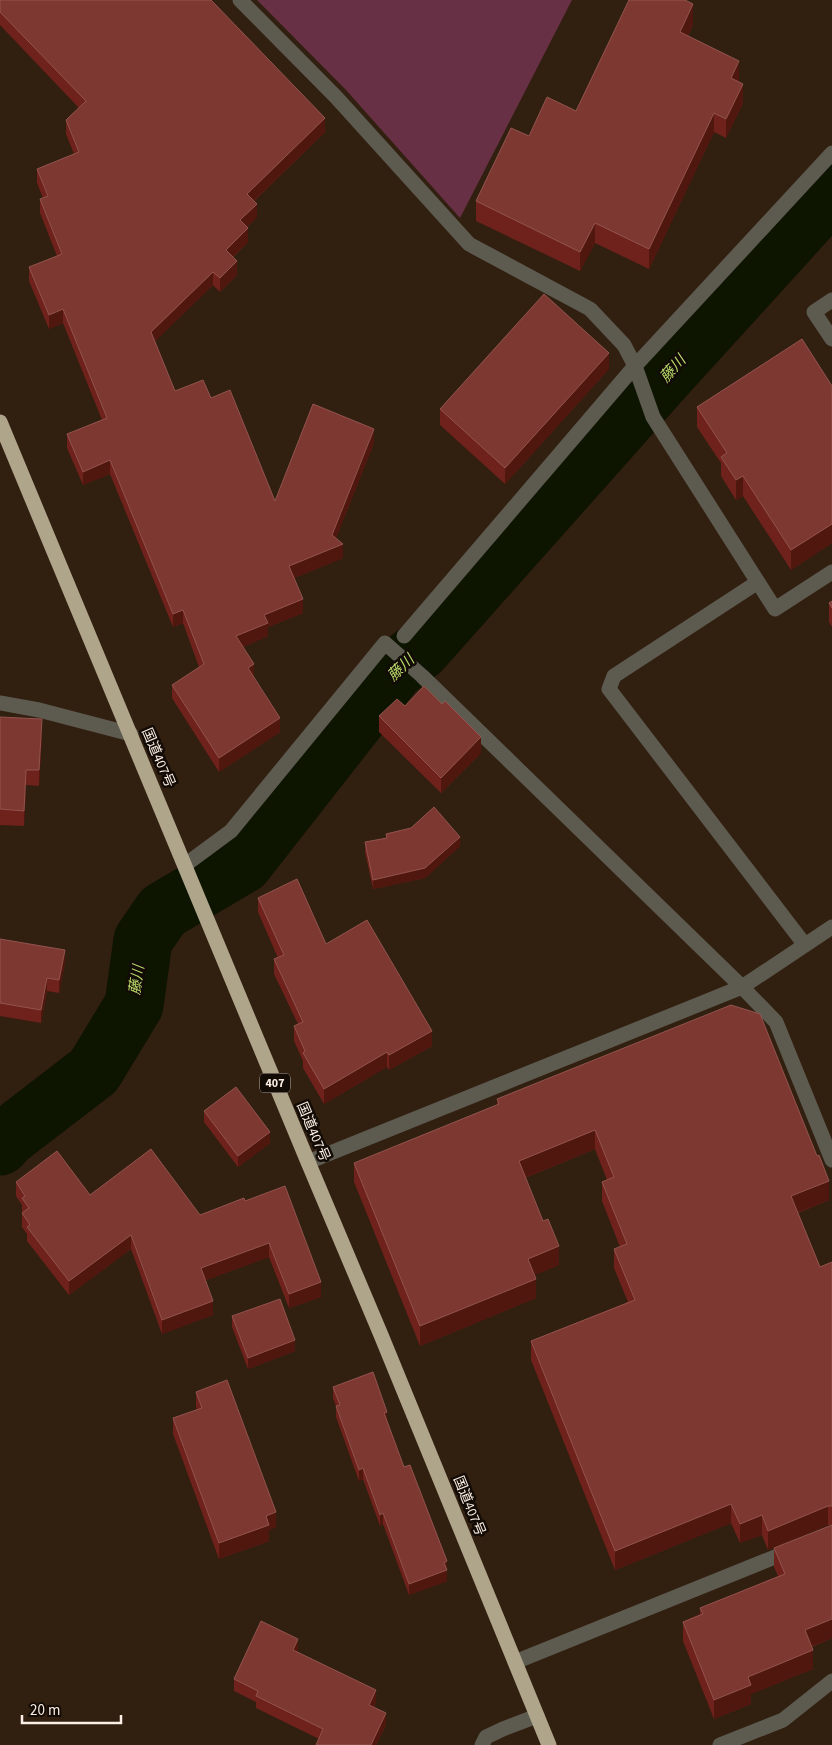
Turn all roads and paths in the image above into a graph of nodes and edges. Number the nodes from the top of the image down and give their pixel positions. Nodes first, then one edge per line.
1 (240, 0) edge
2 (832, 153) edge
3 (832, 300) edge
4 (832, 339) edge
5 (635, 366) junction
6 (0, 422) edge
7 (832, 572) edge
8 (758, 582) junction
9 (404, 636) dead end
10 (0, 703) edge
11 (131, 734) junction
12 (185, 865) junction
13 (832, 927) edge
14 (805, 946) junction
15 (742, 987) junction
16 (832, 1160) edge
17 (308, 1162) junction
18 (832, 1534) edge
19 (515, 1662) junction
20 (832, 1681) edge
21 (537, 1716) junction
22 (482, 1745) edge
23 (549, 1745) edge
24 (720, 1745) edge

1 - 5 street
2 - 5 street
3 - 4 street
5 - 8 street
5 - 9 street
6 - 11 highway, 国道407号 / 407
7 - 8 street
8 - 14 street
10 - 11 street
11 - 12 highway, 国道407号 / 407
12 - 15 street
12 - 17 highway, 国道407号 / 407
13 - 14 street
14 - 15 street
15 - 16 street
15 - 17 street
17 - 19 highway, 国道407号 / 407
18 - 19 street
19 - 21 highway, 国道407号 / 407
20 - 24 street
21 - 22 street
21 - 23 highway, 国道407号 / 407

